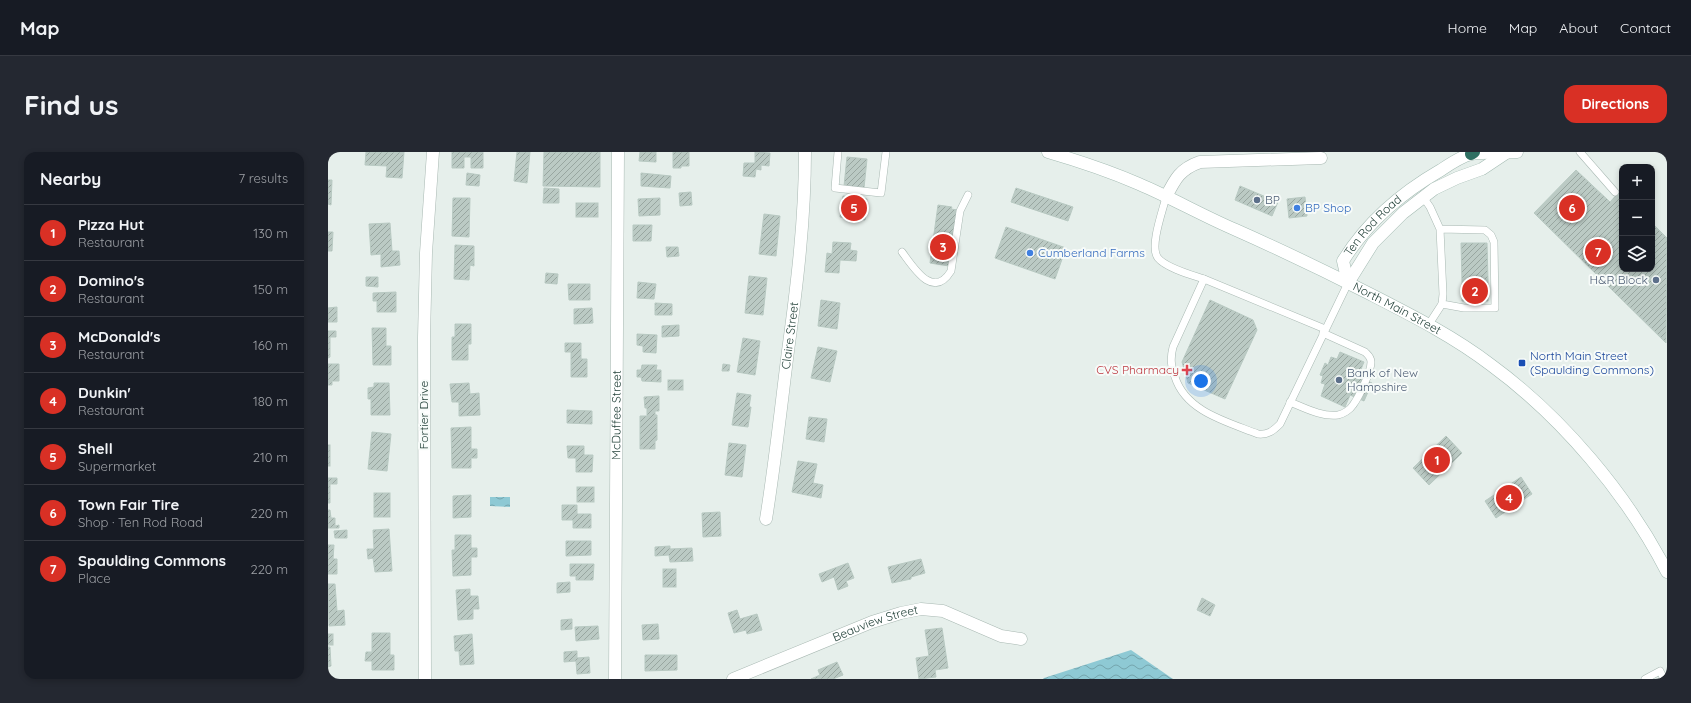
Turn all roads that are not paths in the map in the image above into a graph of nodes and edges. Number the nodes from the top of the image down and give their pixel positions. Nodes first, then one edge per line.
1 (433, 152) edge
2 (618, 152) edge
3 (805, 152) edge
4 (838, 152) edge
5 (886, 152) edge
6 (1048, 152) edge
7 (1580, 152) edge
8 (1472, 153) edge
9 (1511, 153) edge
10 (1321, 158) dead end
11 (1615, 192) dead end
12 (968, 195) dead end
13 (1166, 197) junction
14 (1423, 197) junction
15 (1440, 229) junction
16 (902, 252) dead end
17 (1204, 279) junction
18 (1348, 283) junction
19 (1442, 304) junction
20 (1430, 324) junction
21 (1324, 331) junction
22 (1290, 402) junction
23 (766, 519) dead end
24 (1667, 572) edge
25 (1021, 639) dead end
26 (425, 679) edge
27 (615, 679) edge
28 (733, 679) edge
29 (1645, 679) edge
30 (1664, 679) edge

1 - 26 street, Fortier Drive
2 - 27 street, McDuffee Street
3 - 23 street, Claire Street
4 - 5 lane
6 - 13 street, North Main Street
7 - 11 lane
8 - 9 street, Ten Rod Road
8 - 18 street, Ten Rod Road
9 - 14 street, Ten Rod Road
10 - 13 street
12 - 16 lane
13 - 17 lane
13 - 18 street, North Main Street
14 - 15 lane
14 - 18 street, Ten Rod Road
15 - 19 lane
15 - 19 lane
17 - 21 lane
17 - 22 lane
18 - 20 street, North Main Street
18 - 21 lane
19 - 20 lane
20 - 24 street, North Main Street
21 - 22 lane
21 - 22 lane
25 - 28 street, Beauview Street
29 - 30 lane

